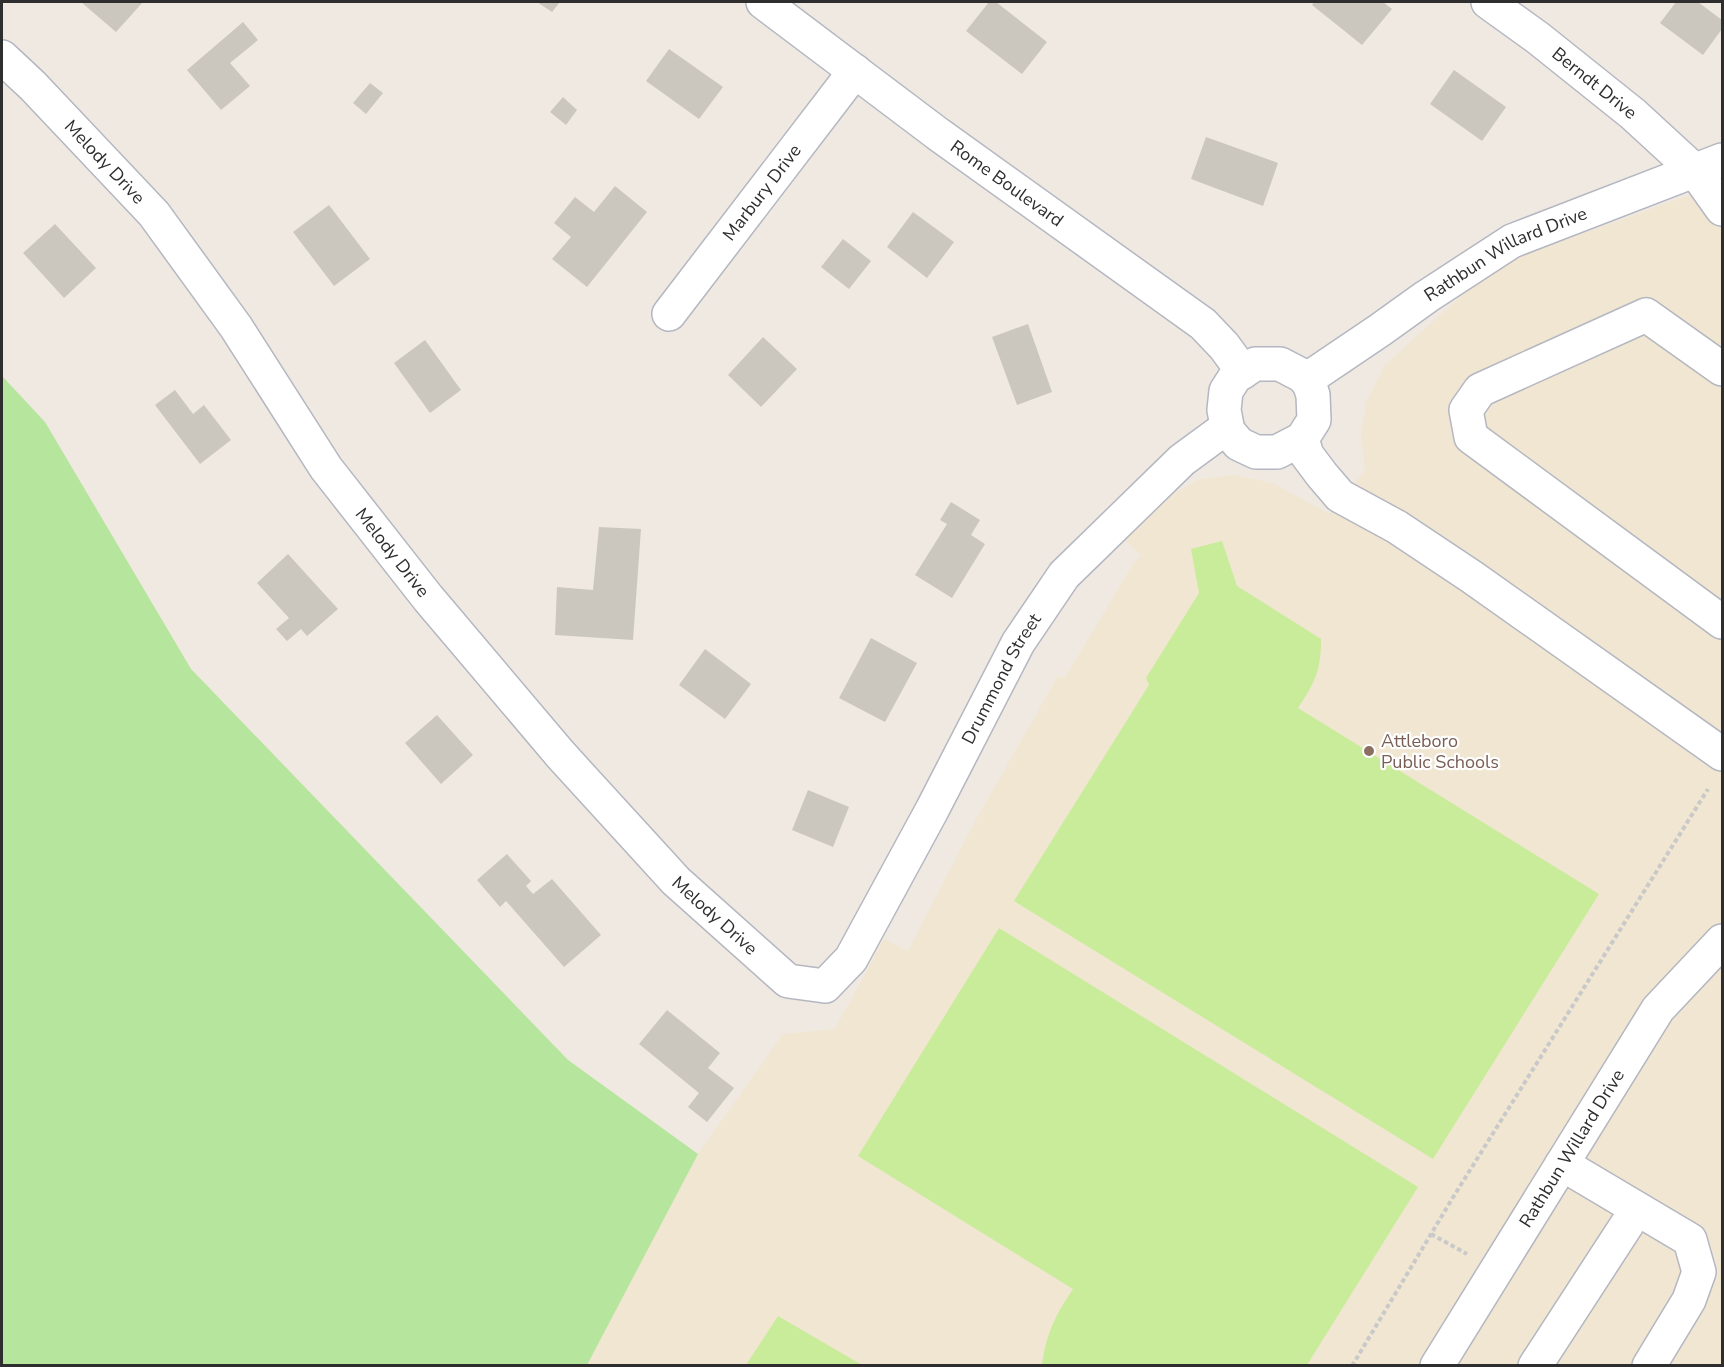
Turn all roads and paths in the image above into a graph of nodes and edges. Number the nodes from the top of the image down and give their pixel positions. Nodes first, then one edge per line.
1 (763, 2) edge
2 (1488, 2) edge
3 (2, 57) edge
4 (855, 71) junction
5 (1709, 166) edge
6 (1722, 209) edge
7 (669, 314) dead end
8 (1722, 369) edge
9 (1243, 372) junction
10 (1306, 380) junction
11 (1227, 427) junction
12 (1302, 439) junction
13 (1722, 622) edge
14 (1719, 744) edge
15 (1708, 789) dead end
16 (1722, 941) edge
17 (833, 978) joint
18 (1562, 1164) junction
19 (1636, 1209) junction
20 (1431, 1234) junction
21 (1469, 1255) dead end
22 (1352, 1365) edge
23 (1437, 1365) edge
24 (1535, 1365) edge
25 (1649, 1365) edge

1 - 4 street, Rome Boulevard
2 - 5 street, Berndt Drive
3 - 17 street, Melody Drive
4 - 7 street, Marbury Drive
4 - 9 street, Rome Boulevard
5 - 6 street, Berndt Drive
5 - 10 street, Rathbun Willard Drive
8 - 13 street
9 - 10 street
9 - 11 street
10 - 12 street
11 - 12 street
11 - 17 street, Drummond Street
12 - 14 street
15 - 20 path
16 - 18 street, Rathbun Willard Drive
18 - 19 street
18 - 23 street, Rathbun Willard Drive
19 - 24 street
19 - 25 street
20 - 21 path
20 - 22 path

